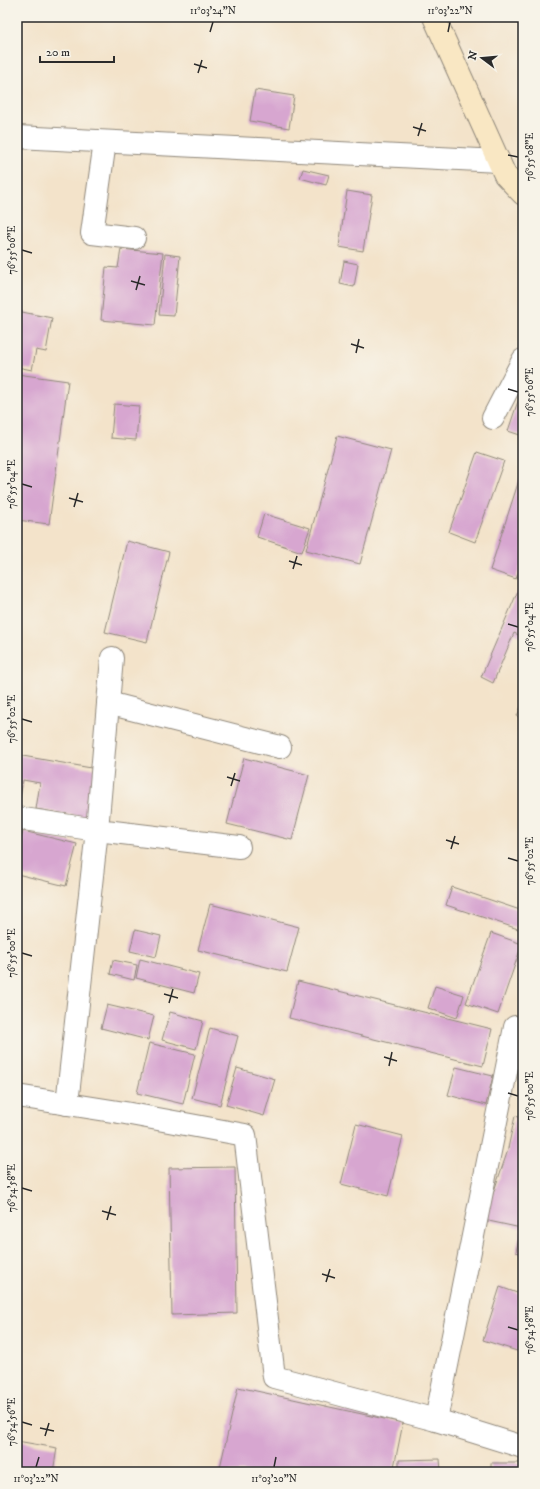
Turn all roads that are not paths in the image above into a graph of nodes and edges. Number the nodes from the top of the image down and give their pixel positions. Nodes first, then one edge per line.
1 (434, 17) edge
2 (17, 137) edge
3 (105, 142) junction
4 (499, 161) junction
5 (523, 194) edge
6 (134, 238) dead end
7 (523, 360) edge
8 (493, 418) dead end
9 (112, 658) dead end
10 (108, 703) junction
11 (280, 748) dead end
12 (17, 818) edge
13 (97, 830) junction
14 (239, 847) dead end
15 (515, 1027) dead end
16 (17, 1096) edge
17 (67, 1104) junction
18 (436, 1420) junction
19 (523, 1447) edge

1 - 4 main road
2 - 3 street
3 - 4 street
3 - 6 street
4 - 5 main road
7 - 8 street
9 - 10 street
10 - 11 street
10 - 13 street
12 - 13 street
13 - 14 street
13 - 17 street
15 - 18 street
16 - 17 street
17 - 18 street
18 - 19 street

